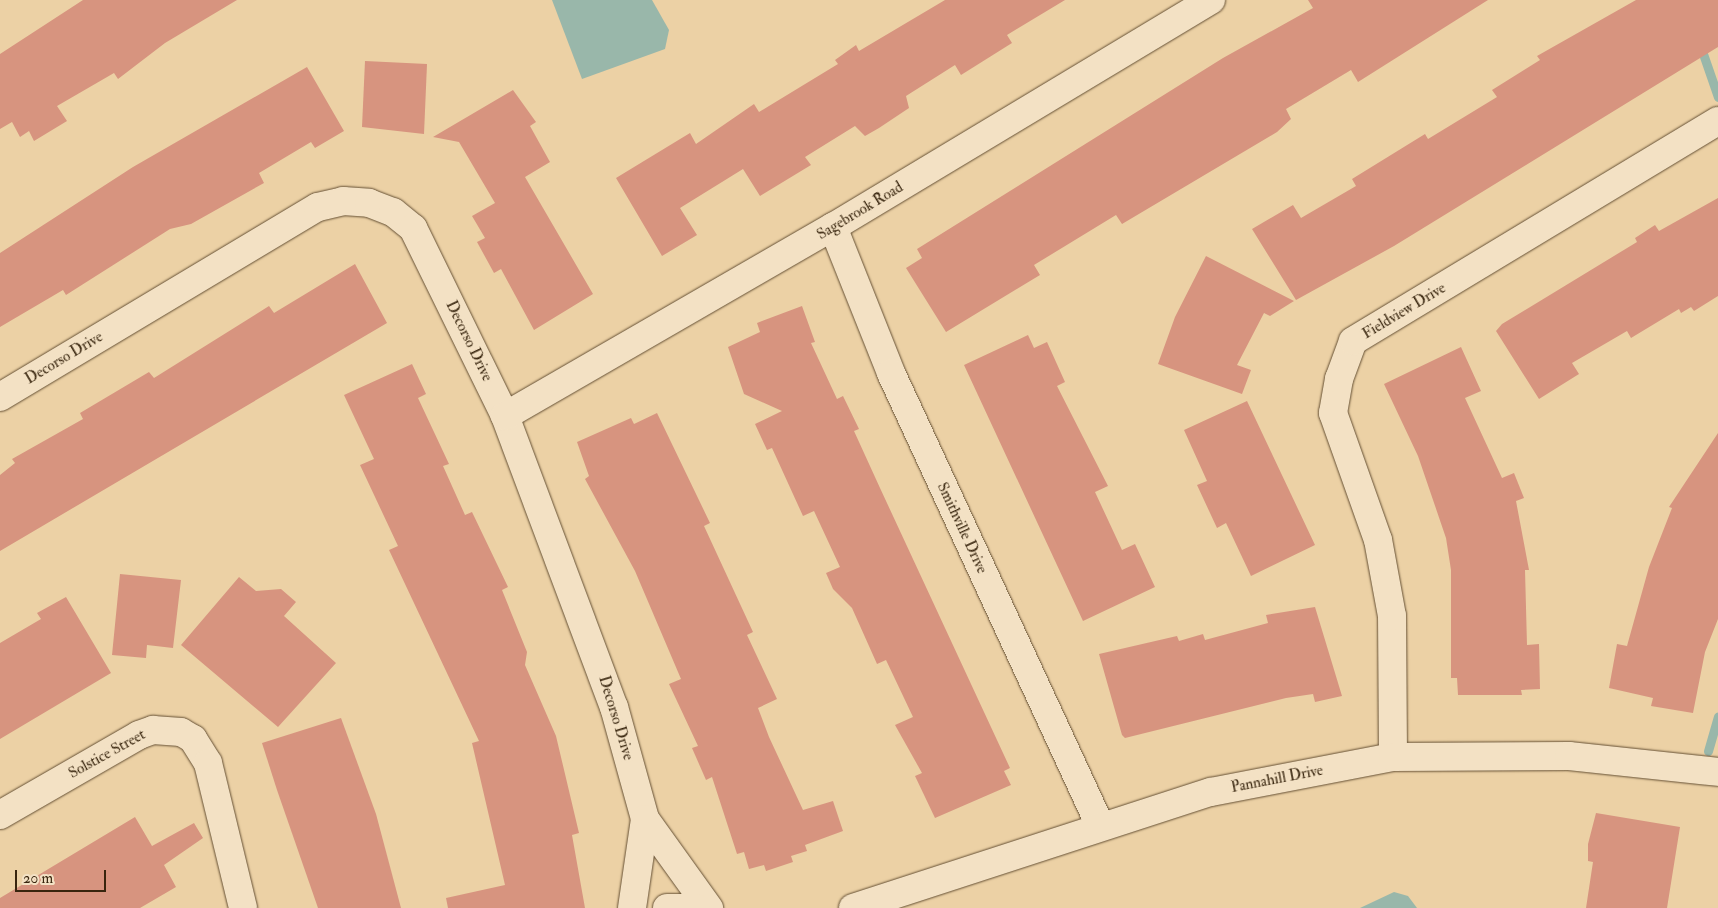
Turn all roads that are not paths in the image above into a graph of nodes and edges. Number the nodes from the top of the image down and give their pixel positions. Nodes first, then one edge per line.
1 (1210, 0) edge
2 (1718, 121) edge
3 (833, 227) junction
4 (0, 397) edge
5 (505, 416) junction
6 (1393, 757) junction
7 (1718, 772) edge
8 (0, 814) edge
9 (645, 819) junction
10 (1100, 825) junction
11 (243, 908) edge
12 (632, 908) edge
13 (667, 908) edge
14 (696, 908) edge
15 (709, 908) edge
16 (853, 908) edge

1 - 3 street, Sagebrook Road
2 - 6 street, Fieldview Drive
3 - 5 street, Sagebrook Road
3 - 10 street, Smithville Drive
4 - 5 street, Decorso Drive
5 - 9 street, Decorso Drive
6 - 7 street, Pannahill Drive
6 - 10 street, Pannahill Drive
8 - 11 street, Solstice Street
9 - 12 street, Decorso Drive
9 - 15 street
10 - 16 street, Pannahill Drive
13 - 14 street

